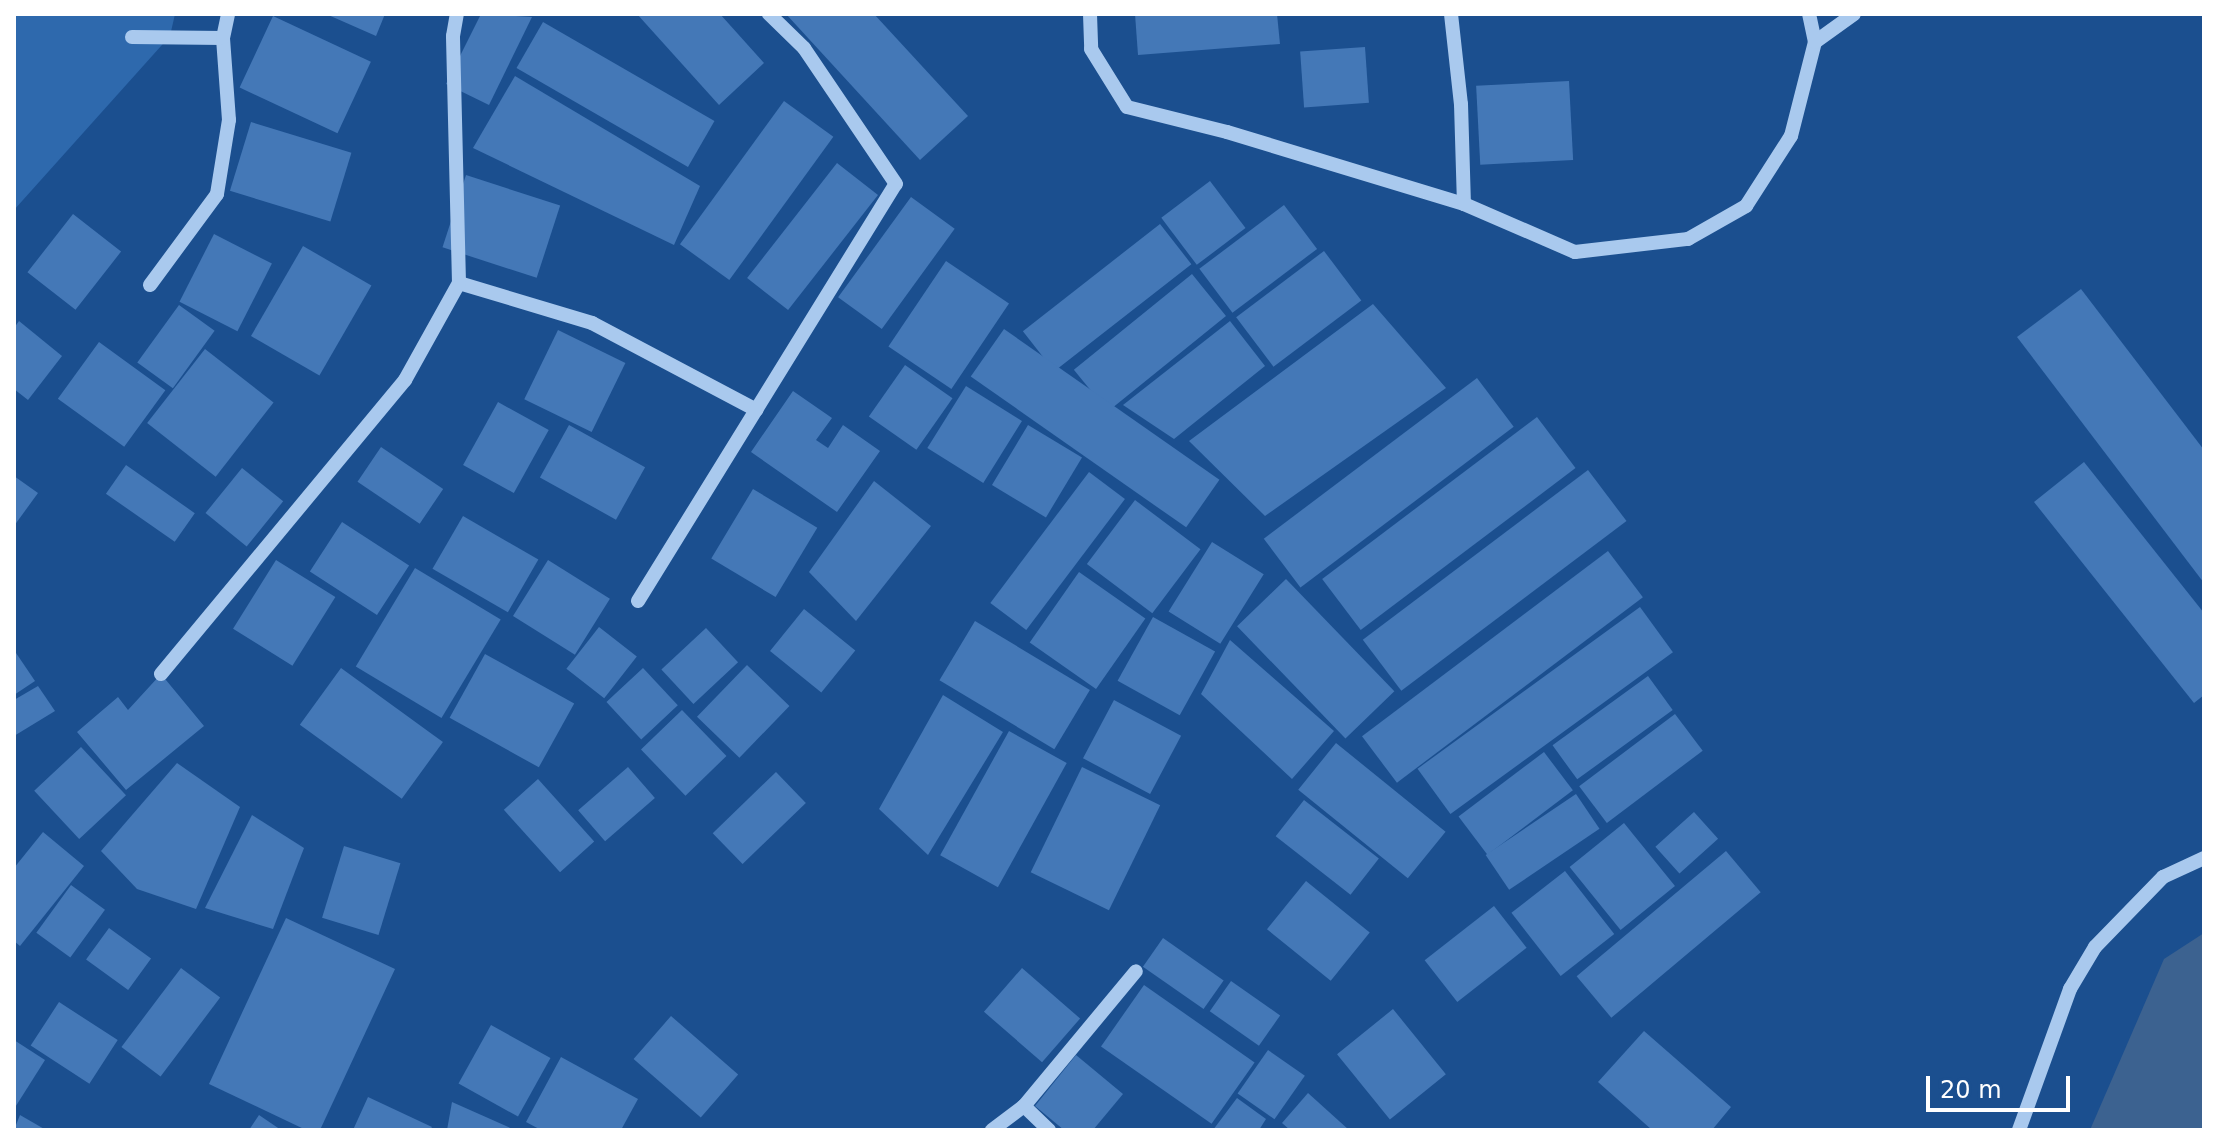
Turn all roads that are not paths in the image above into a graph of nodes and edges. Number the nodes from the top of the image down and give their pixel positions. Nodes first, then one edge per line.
1 (228, 14) edge
2 (457, 14) edge
3 (769, 14) edge
4 (1090, 14) edge
5 (1451, 14) edge
6 (1809, 14) edge
7 (1854, 14) edge
8 (132, 37) dead end
9 (223, 38) junction
10 (1815, 42) junction
11 (1464, 204) junction
12 (459, 283) junction
13 (150, 285) dead end
14 (756, 410) junction
15 (638, 601) dead end
16 (161, 674) dead end
17 (2204, 858) edge
18 (1136, 971) dead end
19 (1024, 1106) junction
20 (992, 1130) edge
21 (1049, 1130) edge
22 (2019, 1130) edge

1 - 9 street
2 - 12 street
3 - 14 street
4 - 11 street
5 - 11 street
6 - 10 street
7 - 10 street
8 - 9 street
9 - 13 street
10 - 11 street
12 - 14 street
12 - 16 street
14 - 15 street
17 - 22 street
18 - 19 street
19 - 20 street
19 - 21 street

